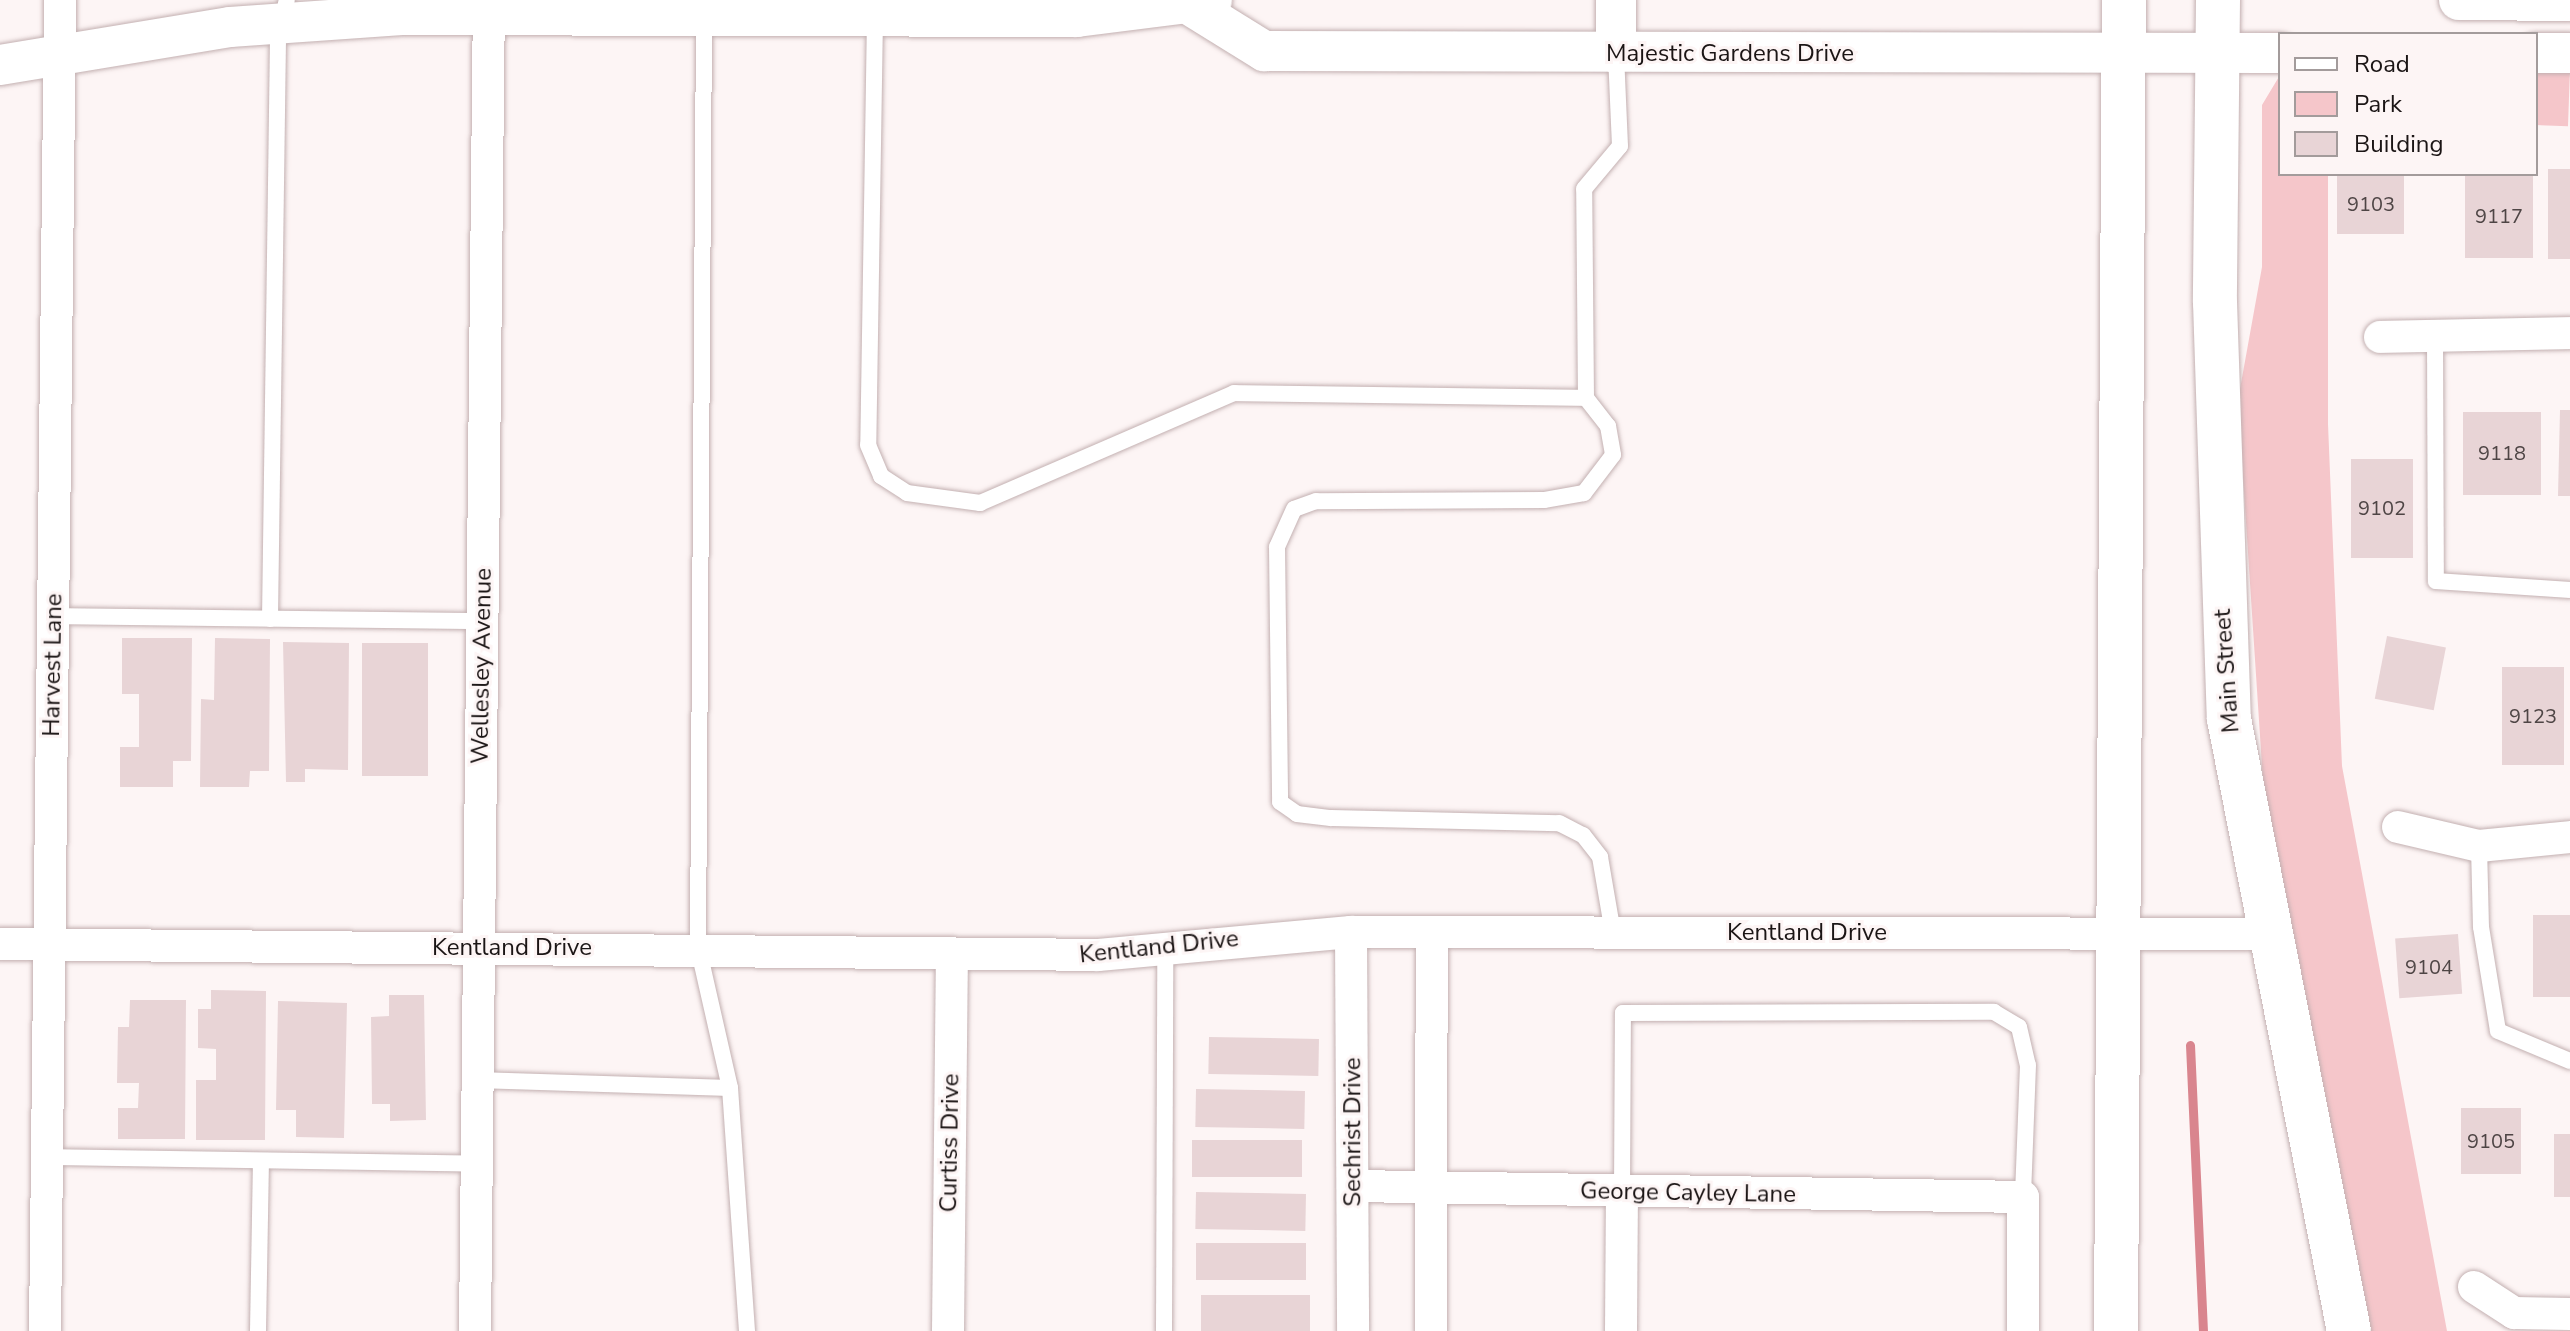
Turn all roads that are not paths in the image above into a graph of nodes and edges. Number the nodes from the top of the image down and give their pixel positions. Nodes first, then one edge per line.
1 (60, 0) edge
2 (1616, 0) edge
3 (2124, 0) edge
4 (2218, 0) edge
5 (2459, 0) edge
6 (2570, 1) edge
7 (1203, 4) edge
8 (488, 7) edge
9 (701, 8) edge
10 (875, 8) edge
11 (1064, 8) edge
12 (287, 11) edge
13 (59, 53) junction
14 (1616, 53) junction
15 (2217, 53) junction
16 (2278, 53) edge
17 (2538, 53) edge
18 (2570, 53) edge
19 (2123, 54) junction
20 (0, 65) edge
21 (2570, 333) edge
22 (2435, 334) junction
23 (2380, 337) dead end
24 (1586, 398) junction
25 (2570, 590) edge
26 (53, 616) junction
27 (270, 619) junction
28 (482, 621) junction
29 (2398, 827) dead end
30 (2570, 837) edge
31 (2479, 846) junction
32 (1351, 932) junction
33 (1432, 932) junction
34 (1613, 933) junction
35 (2117, 934) junction
36 (2271, 934) junction
37 (0, 944) edge
38 (50, 944) junction
39 (698, 947) junction
40 (478, 949) junction
41 (1165, 950) junction
42 (952, 954) junction
43 (2570, 1061) edge
44 (477, 1080) junction
45 (730, 1088) junction
46 (47, 1157) junction
47 (261, 1163) junction
48 (476, 1164) junction
49 (1354, 1186) junction
50 (1432, 1188) junction
51 (1622, 1192) junction
52 (2023, 1197) junction
53 (2474, 1287) dead end
54 (2570, 1314) edge
55 (45, 1331) edge
56 (258, 1331) edge
57 (475, 1331) edge
58 (747, 1331) edge
59 (948, 1331) edge
60 (1164, 1331) edge
61 (1353, 1331) edge
62 (1431, 1331) edge
63 (1621, 1331) edge
64 (2023, 1331) edge
65 (2116, 1331) edge
66 (2349, 1331) edge

1 - 13 street, Harvest Lane
2 - 14 street
3 - 19 main road
4 - 15 main road, Main Street
5 - 6 street
7 - 11 street, Majestic Gardens Drive
7 - 14 street, Majestic Gardens Drive
8 - 9 street, Majestic Gardens Drive
8 - 12 street, Majestic Gardens Drive
8 - 28 street, Wellesley Avenue
9 - 10 street, Majestic Gardens Drive
9 - 39 lane
10 - 11 street, Majestic Gardens Drive
10 - 24 lane
12 - 13 street, Majestic Gardens Drive
12 - 27 lane
13 - 20 street, Majestic Gardens Drive
13 - 26 street, Harvest Lane
14 - 19 street, Majestic Gardens Drive
14 - 24 lane
15 - 16 street, Majestic Gardens Drive
15 - 19 street, Majestic Gardens Drive
15 - 36 main road, Main Street
17 - 18 street
19 - 35 main road
21 - 22 street
22 - 23 street
22 - 25 lane
24 - 34 lane
26 - 27 lane
26 - 38 street, Harvest Lane
27 - 28 lane
28 - 40 street, Wellesley Avenue
29 - 31 street
30 - 31 street
31 - 43 lane
32 - 33 street, Kentland Drive
32 - 41 street, Kentland Drive
32 - 49 street, Sechrist Drive
33 - 34 street, Kentland Drive
33 - 50 street
34 - 35 street, Kentland Drive
35 - 36 street, Kentland Drive
35 - 65 main road
36 - 66 main road, Main Street
37 - 38 street, Kentland Drive
38 - 40 street, Kentland Drive
38 - 46 street, Harvest Lane
39 - 40 street, Kentland Drive
39 - 42 street, Kentland Drive
39 - 45 lane
40 - 44 street, Wellesley Avenue
41 - 42 street, Kentland Drive
41 - 60 lane
42 - 59 street, Curtiss Drive
44 - 45 lane
44 - 48 street, Wellesley Avenue
45 - 58 lane
46 - 47 lane
46 - 55 street, Harvest Lane
47 - 48 lane
47 - 56 lane
48 - 57 street, Wellesley Avenue
49 - 50 street, George Cayley Lane
49 - 61 street, Sechrist Drive
50 - 51 street, George Cayley Lane
50 - 62 street
51 - 52 street, George Cayley Lane
51 - 52 lane
51 - 63 street
52 - 64 street
53 - 54 street

